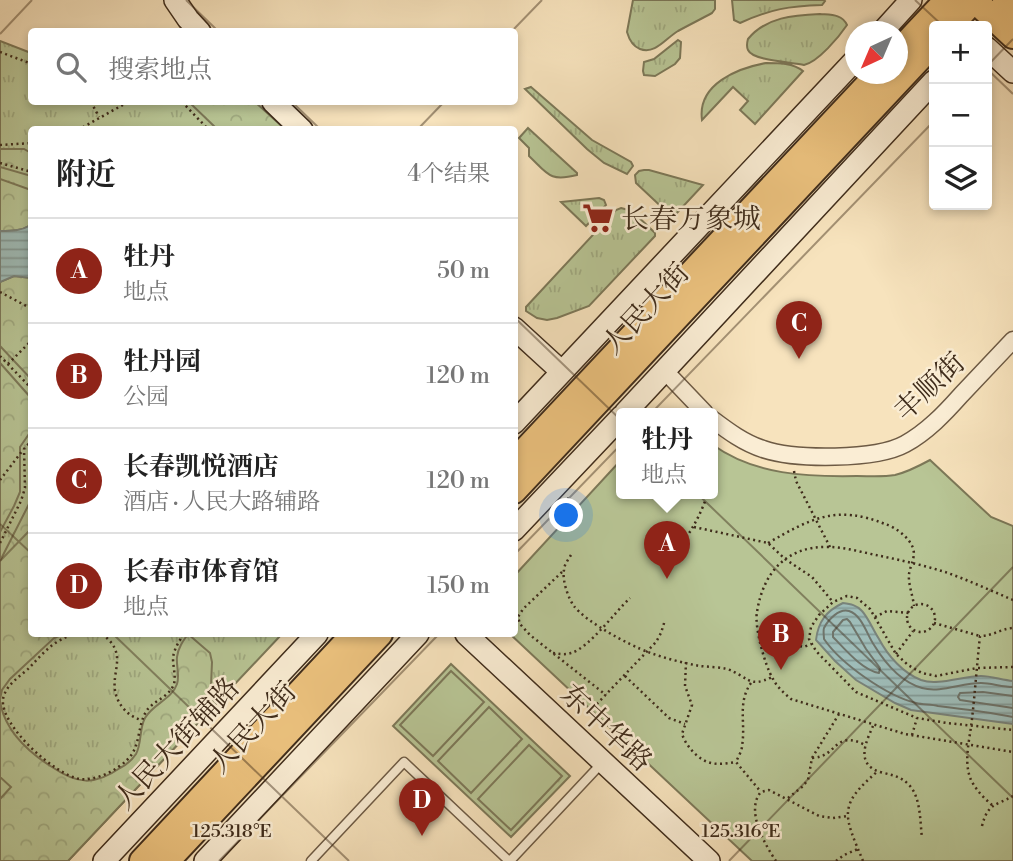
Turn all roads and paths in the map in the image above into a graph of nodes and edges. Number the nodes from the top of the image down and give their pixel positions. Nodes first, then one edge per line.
1 (175, 0) edge
2 (911, 0) edge
3 (974, 0) edge
4 (1002, 9) edge
5 (949, 13) edge
6 (892, 21) edge
7 (197, 28) edge
8 (1013, 36) edge
9 (908, 44) edge
10 (929, 48) edge
11 (0, 52) edge
12 (992, 53) edge
13 (28, 62) edge
14 (845, 71) edge
15 (1013, 72) edge
16 (869, 84) edge
17 (931, 84) edge
18 (92, 105) edge
19 (123, 105) edge
20 (185, 105) edge
21 (276, 105) edge
22 (99, 118) junction
23 (85, 126) edge
24 (205, 126) edge
25 (298, 126) edge
26 (28, 143) edge
27 (0, 145) edge
28 (0, 163) edge
29 (28, 171) edge
30 (0, 292) edge
31 (28, 307) edge
32 (518, 332) edge
33 (1013, 340) edge
34 (28, 344) edge
35 (0, 356) edge
36 (8, 364) junction
37 (664, 370) junction
38 (562, 372) junction
39 (28, 385) edge
40 (629, 408) edge
41 (700, 408) edge
42 (518, 419) edge
43 (616, 421) edge
44 (718, 423) edge
45 (28, 444) edge
46 (24, 449) junction
47 (792, 455) junction
48 (518, 458) edge
49 (0, 480) edge
50 (518, 487) edge
51 (565, 496) dead end
52 (706, 499) edge
53 (578, 507) dead end
54 (815, 519) junction
55 (518, 526) edge
56 (694, 527) junction
57 (684, 542) dead end
58 (0, 543) edge
59 (768, 543) junction
60 (830, 547) junction
61 (571, 555) dead end
62 (785, 559) junction
63 (913, 563) junction
64 (564, 570) junction
65 (754, 596) dead end
66 (760, 597) junction
67 (630, 598) dead end
68 (1013, 600) edge
69 (833, 602) junction
70 (914, 606) junction
71 (909, 613) junction
72 (874, 617) junction
73 (665, 620) dead end
74 (934, 623) junction
75 (602, 628) junction
76 (1013, 628) edge
77 (914, 630) junction
78 (980, 636) junction
79 (68, 637) edge
80 (105, 637) edge
81 (182, 637) edge
82 (314, 637) edge
83 (351, 637) edge
84 (377, 637) edge
85 (415, 637) edge
86 (469, 637) edge
87 (811, 644) junction
88 (763, 649) junction
89 (646, 652) junction
90 (553, 653) junction
91 (896, 654) junction
92 (686, 662) junction
93 (1013, 667) edge
94 (977, 668) junction
95 (624, 675) junction
96 (772, 677) junction
97 (752, 682) junction
98 (606, 695) junction
99 (593, 708) dead end
100 (839, 714) junction
101 (917, 718) junction
102 (142, 720) junction
103 (685, 724) junction
104 (873, 724) junction
105 (971, 724) junction
106 (1013, 730) edge
107 (912, 736) junction
108 (967, 745) junction
109 (865, 746) junction
110 (1013, 752) edge
111 (812, 758) junction
112 (603, 762) junction
113 (736, 762) junction
114 (878, 771) junction
115 (761, 792) junction
116 (1013, 796) edge
117 (788, 798) junction
118 (992, 805) junction
119 (847, 816) junction
120 (982, 826) dead end
121 (922, 838) dead end
122 (858, 849) junction
123 (104, 861) edge
124 (142, 861) edge
125 (167, 861) edge
126 (205, 861) edge
127 (311, 861) edge
128 (509, 861) edge
129 (709, 861) edge
130 (776, 861) edge
131 (836, 861) edge
132 (863, 861) edge

1 - 7 main road
2 - 6 main road
3 - 4 main road
3 - 5 main road
4 - 8 main road
5 - 9 main road
10 - 50 main road, 人民大街
11 - 13 path
12 - 15 main road
14 - 38 main road
16 - 48 main road, 人民大街
17 - 37 main road
18 - 22 path
19 - 22 path
20 - 24 path
21 - 25 main road
22 - 23 path
26 - 27 path
28 - 29 path
30 - 31 path
32 - 38 main road
33 - 47 street, 丰顺街
34 - 36 path
35 - 36 path
36 - 39 path
37 - 40 main road
37 - 41 street
38 - 42 main road
43 - 55 main road
44 - 47 street, 丰顺街
45 - 46 path
46 - 49 path
46 - 58 path
47 - 54 path
51 - 53 path
52 - 56 path
54 - 59 path
54 - 60 path
54 - 63 path
56 - 57 path
56 - 59 path
59 - 62 path
60 - 62 path
60 - 63 path
61 - 64 path
62 - 66 path
62 - 69 path
63 - 68 path
63 - 70 path
64 - 75 path
64 - 90 path
65 - 66 path
66 - 88 path
67 - 75 path
69 - 72 path
69 - 87 path
70 - 71 path
70 - 74 path
71 - 72 path
71 - 77 path
72 - 91 path
73 - 89 path
74 - 77 path
74 - 78 path
75 - 89 path
75 - 90 path
76 - 78 path
77 - 91 path
78 - 94 path
79 - 102 path
80 - 102 path
81 - 102 path
82 - 123 main road, 人民大街辅路
83 - 124 main road, 人民大街
84 - 125 main road, 人民大街
85 - 126 main road
86 - 112 main road, 东中华路
87 - 88 path
87 - 101 path
88 - 96 path
89 - 92 path
89 - 95 path
90 - 98 path
91 - 94 path
92 - 97 path
92 - 103 path
93 - 94 path
94 - 105 path
95 - 98 path
95 - 103 path
96 - 97 path
96 - 100 path
97 - 113 path
98 - 99 path
100 - 104 path
100 - 111 path
101 - 105 path
101 - 107 path
103 - 113 path
104 - 107 path
104 - 109 path
105 - 106 path
105 - 108 path
107 - 108 path
108 - 110 path
108 - 118 path
109 - 111 path
109 - 114 path
111 - 117 path
112 - 128 lane
112 - 129 main road, 东中华路
113 - 115 path
114 - 119 path
114 - 121 path
115 - 117 path
115 - 130 path
116 - 118 path
117 - 119 path
118 - 120 path
119 - 122 path
122 - 131 path
122 - 132 path
127 - 128 lane

